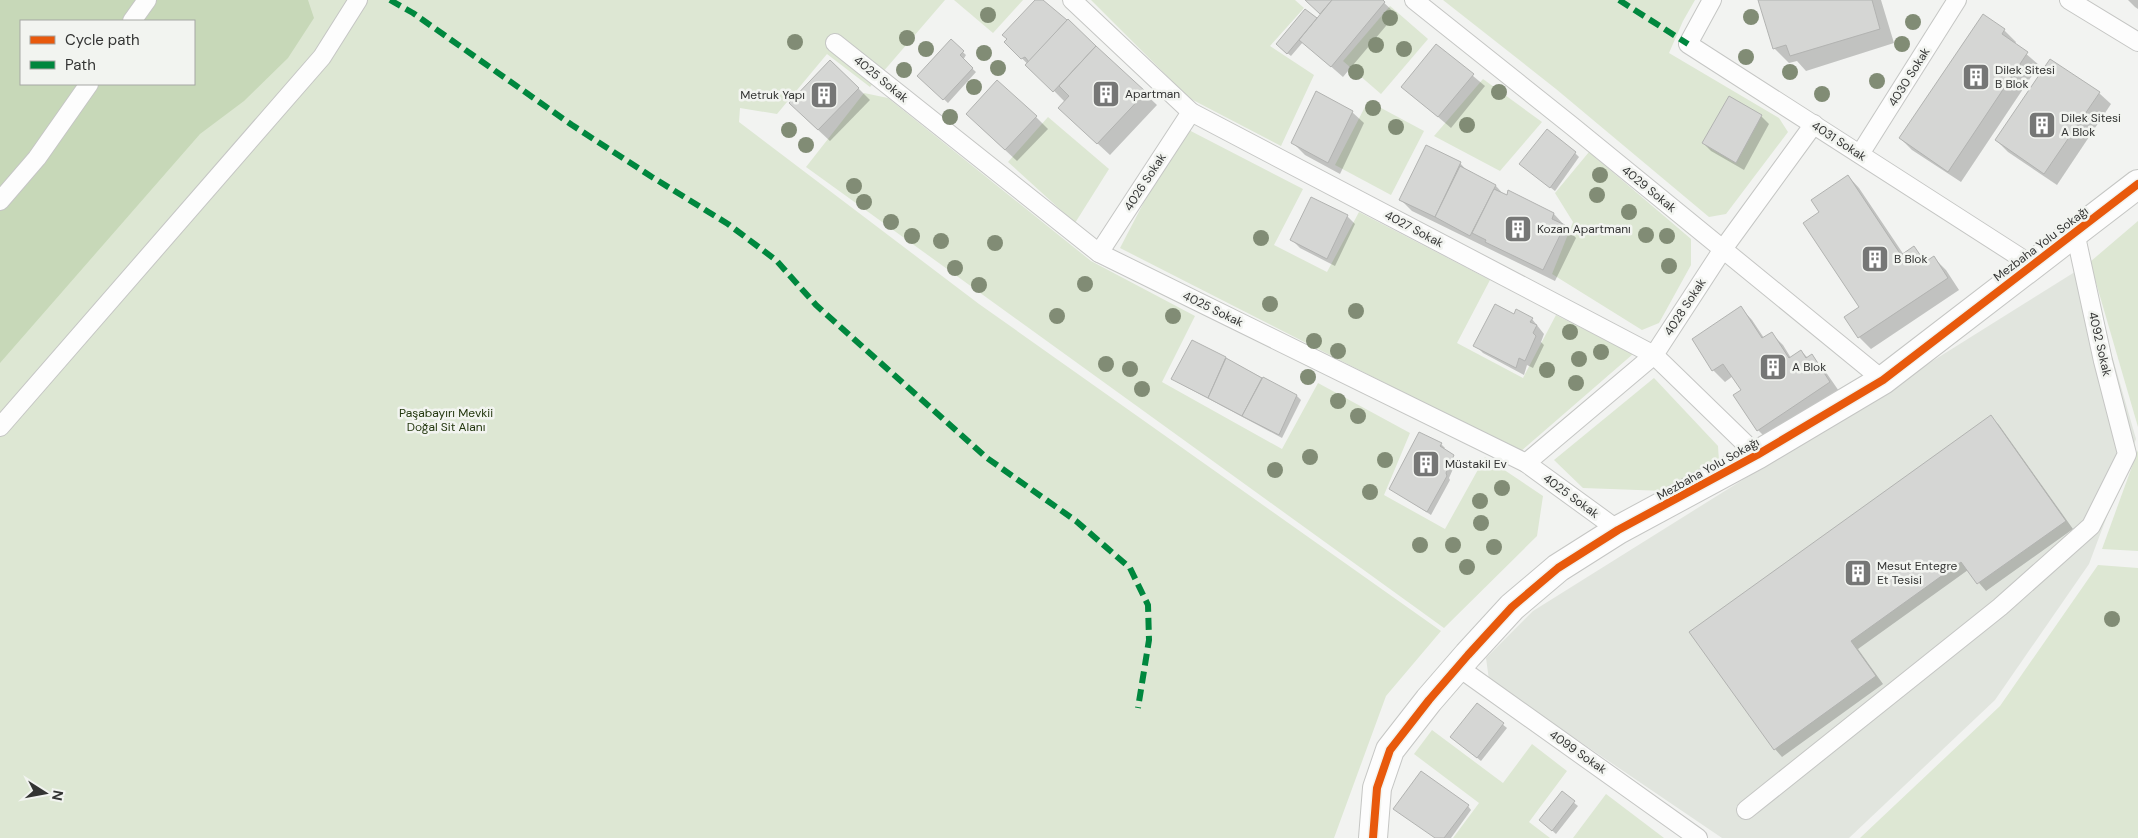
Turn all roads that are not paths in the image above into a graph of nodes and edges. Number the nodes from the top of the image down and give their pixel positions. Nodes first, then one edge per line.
1 (147, 0) edge
2 (358, 0) edge
3 (1072, 0) edge
4 (1414, 0) edge
5 (1712, 0) edge
6 (1958, 0) edge
7 (2069, 0) edge
8 (133, 20) edge
9 (2138, 42) edge
10 (835, 43) dead end
11 (88, 85) edge
12 (1191, 112) junction
13 (1814, 124) junction
14 (1860, 154) junction
15 (2138, 184) edge
16 (0, 201) edge
17 (2074, 232) junction
18 (1723, 249) junction
19 (1099, 253) junction
20 (2032, 265) junction
21 (1654, 355) junction
22 (1883, 380) junction
23 (0, 427) edge
24 (1757, 455) junction
25 (1526, 462) junction
26 (1618, 530) junction
27 (1458, 667) junction
28 (1746, 810) dead end
29 (1373, 838) edge
30 (1698, 838) edge

1 - 8 lane
2 - 23 lane
3 - 12 lane, 4027 Sokak
4 - 18 lane, 4029 Sokak
5 - 13 lane, 4031 Sokak
6 - 14 lane, 4030 Sokak
7 - 9 lane
10 - 19 lane, 4025 Sokak
11 - 16 lane
12 - 19 lane, 4026 Sokak
12 - 21 lane, 4027 Sokak
13 - 14 lane, 4031 Sokak
13 - 18 lane, 4028 Sokak
14 - 20 lane, 4031 Sokak
15 - 17 street, Mezbaha Yolu Sokağı
17 - 20 street, Mezbaha Yolu Sokağı
17 - 28 lane, 4092 Sokak
18 - 21 lane, 4028 Sokak
18 - 22 lane, 4029 Sokak
19 - 25 lane, 4025 Sokak
20 - 22 street, Mezbaha Yolu Sokağı
21 - 24 lane, 4027 Sokak
21 - 25 lane, 4028 Sokak
22 - 24 street, Mezbaha Yolu Sokağı
24 - 26 street, Mezbaha Yolu Sokağı
25 - 26 lane, 4025 Sokak
26 - 27 street, Mezbaha Yolu Sokağı
27 - 29 street, Mezbaha Yolu Sokağı
27 - 30 lane, 4099 Sokak

